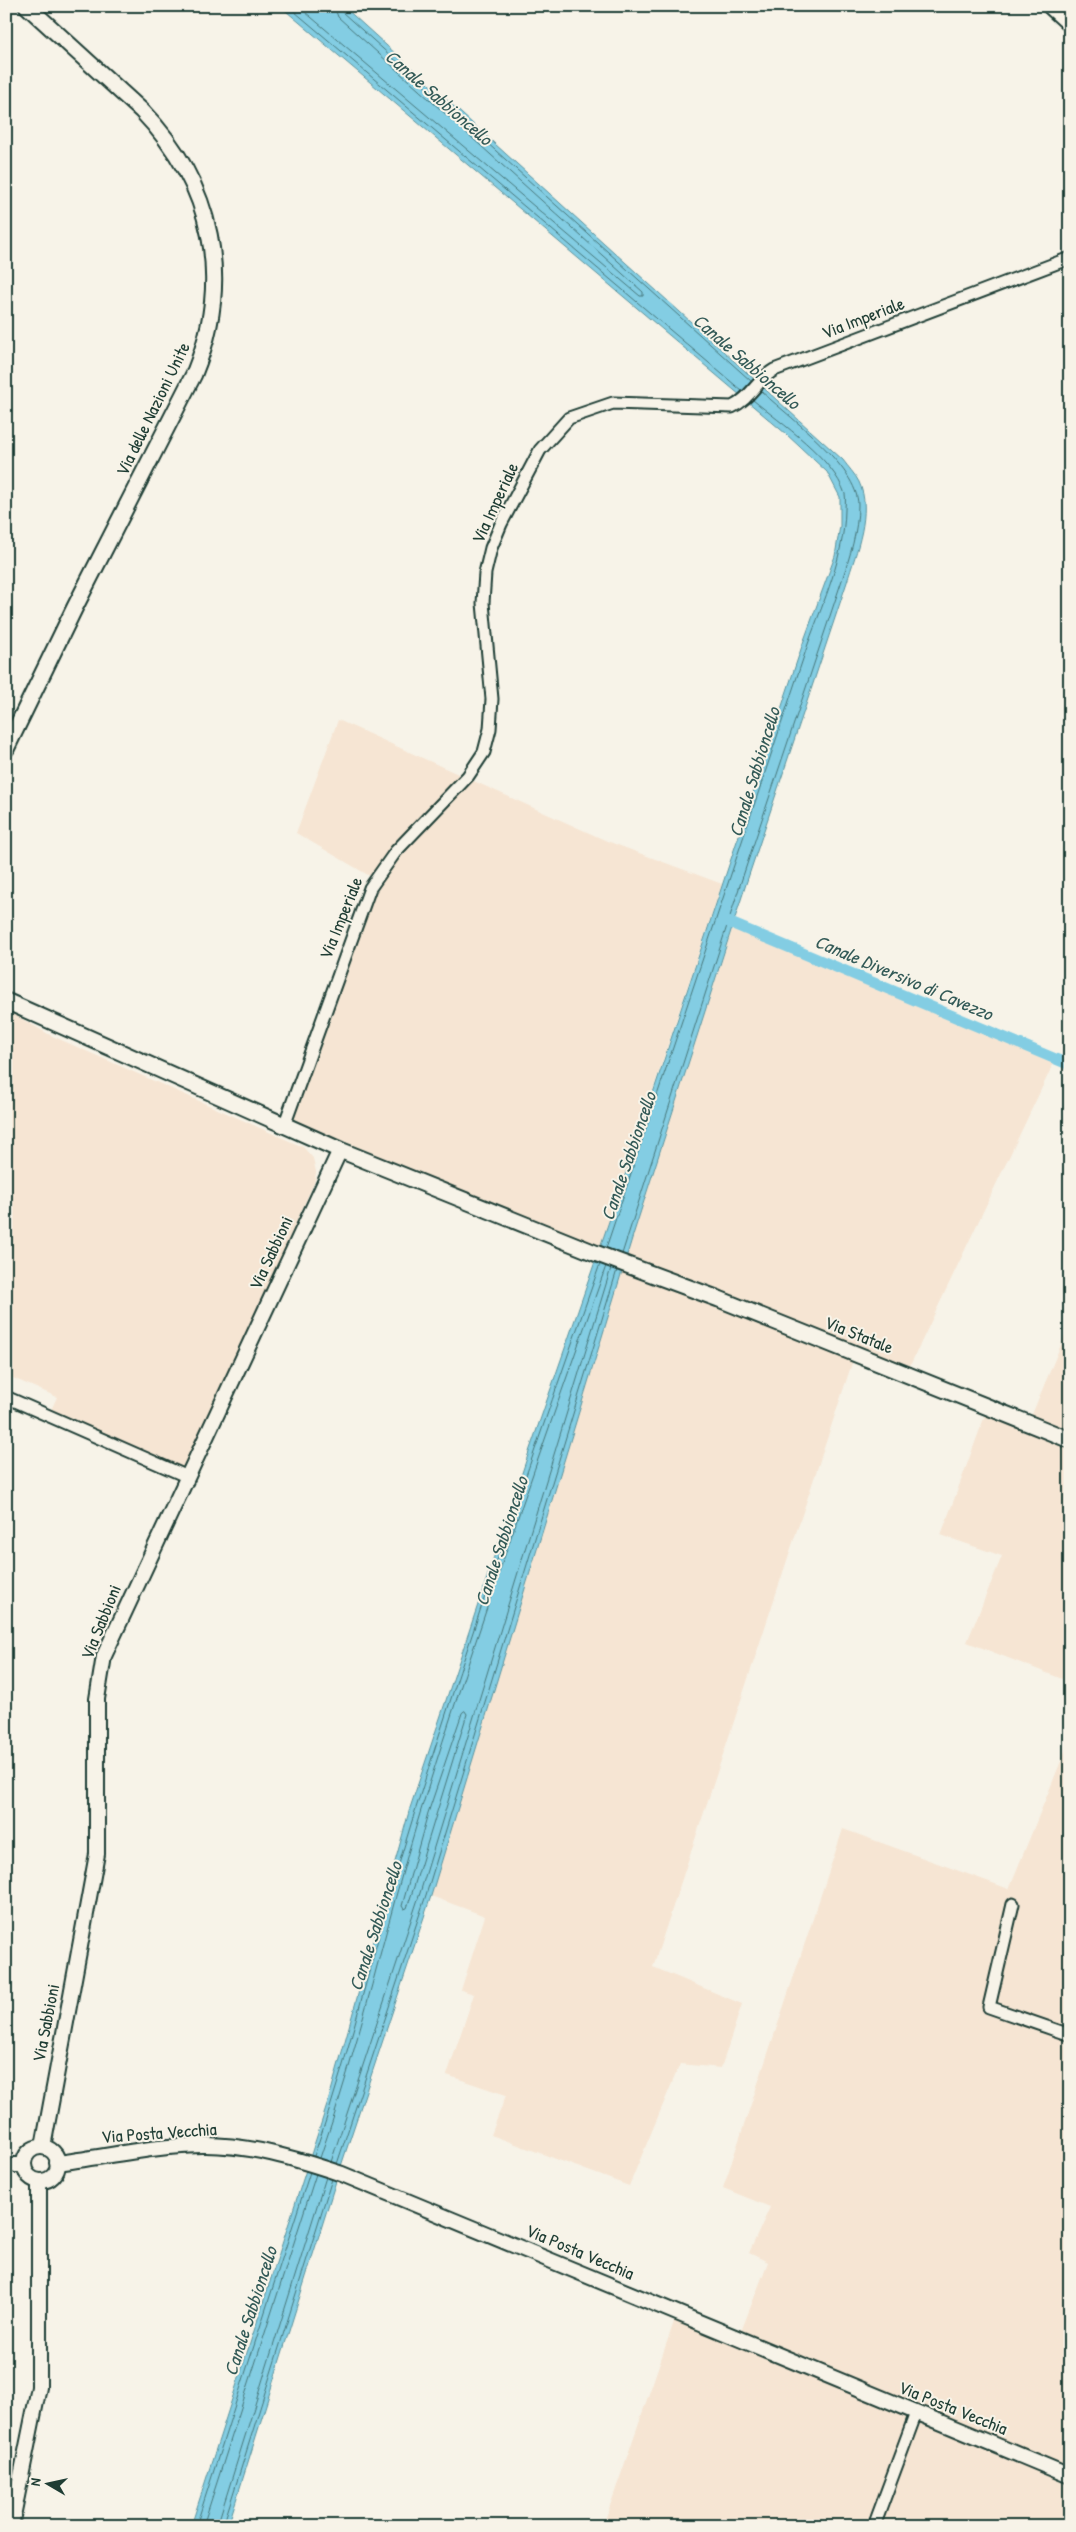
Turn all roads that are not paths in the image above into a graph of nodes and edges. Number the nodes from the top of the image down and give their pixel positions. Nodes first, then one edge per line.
1 (27, 6) edge
2 (1047, 6) edge
3 (1070, 27) edge
4 (1070, 258) edge
5 (6, 749) edge
6 (6, 1001) edge
7 (284, 1126) junction
8 (340, 1150) junction
9 (6, 1398) edge
10 (1070, 1440) edge
11 (188, 1477) junction
12 (1013, 1904) dead end
13 (1070, 2035) edge
14 (43, 2148) junction
15 (58, 2163) junction
16 (6, 2165) edge
17 (24, 2166) junction
18 (39, 2181) junction
19 (916, 2413) junction
20 (1070, 2476) edge
21 (11, 2526) edge
22 (874, 2526) edge

1 - 5 main road, Via delle Nazioni Unite
2 - 3 street
4 - 7 street, Via Imperiale
6 - 7 main road, Via Statale
7 - 8 main road, Via Statale
8 - 10 main road, Via Statale
8 - 11 street, Via Sabbioni
9 - 11 street
11 - 14 street, Via Sabbioni
12 - 13 street
14 - 15 street
14 - 17 street
15 - 18 street
15 - 19 street, Via Posta Vecchia
16 - 17 street
17 - 18 street
18 - 21 street
19 - 20 street, Via Posta Vecchia
19 - 22 street

